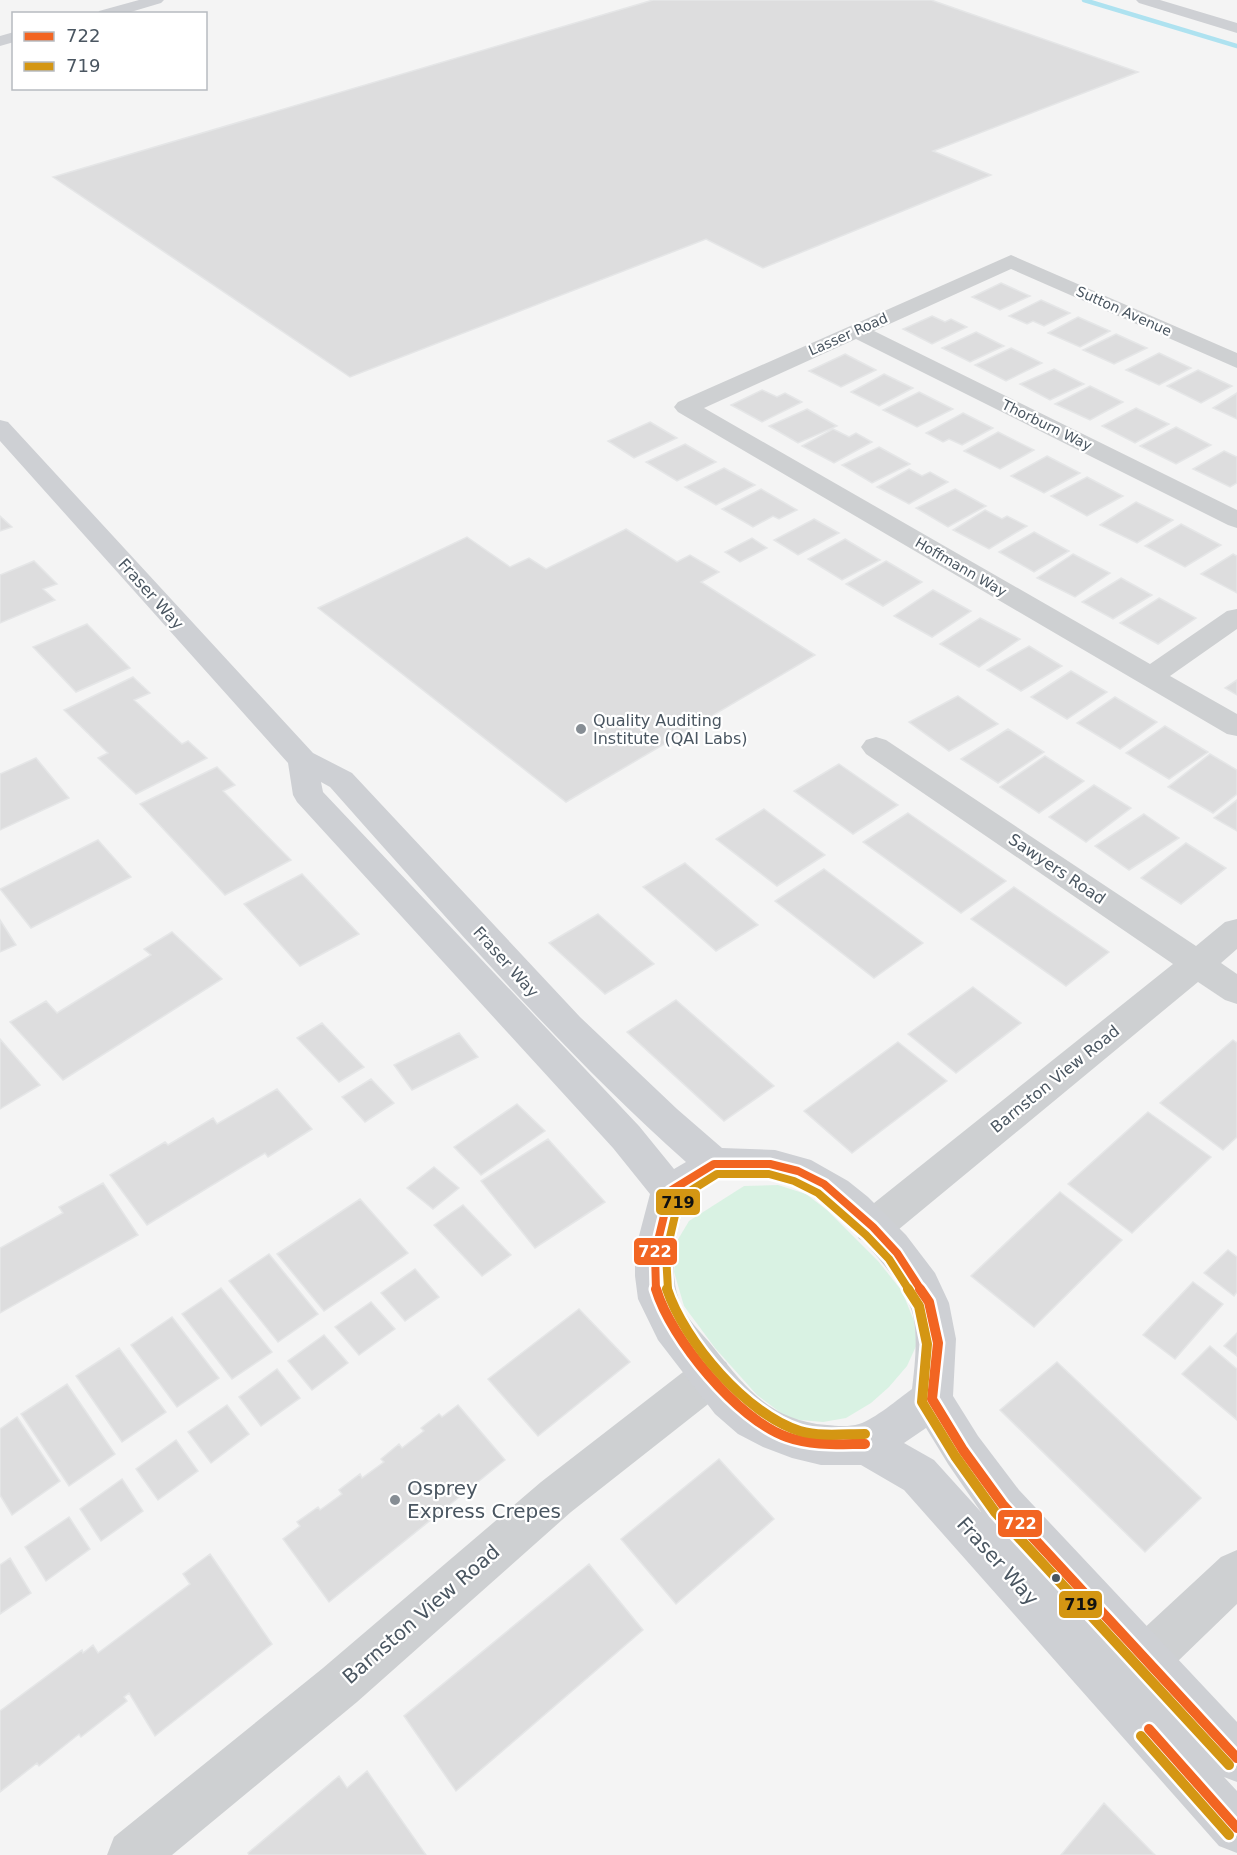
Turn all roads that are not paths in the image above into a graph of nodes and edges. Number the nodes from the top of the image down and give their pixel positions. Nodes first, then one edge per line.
1 (156, 0) edge
2 (1144, 0) edge
3 (112, 12) edge
4 (1237, 28) edge
5 (1011, 261) joint
6 (856, 330) junction
7 (1237, 361) edge
8 (686, 407) joint
9 (0, 427) edge
10 (1237, 520) edge
11 (1237, 617) edge
12 (1150, 677) junction
13 (1237, 727) edge
14 (876, 747) dead end
15 (302, 760) junction
16 (1237, 932) edge
17 (1197, 964) junction
18 (1237, 991) edge
19 (714, 1164) junction
20 (670, 1191) junction
21 (873, 1227) junction
22 (711, 1376) junction
23 (932, 1399) junction
24 (865, 1444) junction
25 (1237, 1573) edge
26 (1130, 1675) junction
27 (1237, 1758) edge
28 (1237, 1828) edge
29 (132, 1855) edge

1 - 3 street
2 - 4 street
5 - 6 street, Lasser Road
5 - 7 street, Sutton Avenue
6 - 8 street, Lasser Road
6 - 10 street, Thorburn Way
8 - 12 street, Hoffmann Way
9 - 15 street, Fraser Way
11 - 12 street
12 - 13 street, Hoffmann Way
14 - 17 street, Sawyers Road
15 - 19 street, Fraser Way
15 - 20 street, Fraser Way
16 - 17 street, Barnston View Road
17 - 18 street, Sawyers Road
17 - 21 street, Barnston View Road
19 - 20 street
19 - 21 street
20 - 22 street
21 - 23 street
22 - 24 street
22 - 29 street, Barnston View Road
23 - 24 street
23 - 26 street, Fraser Way
24 - 26 street, Fraser Way
25 - 26 street
26 - 27 street, Fraser Way
26 - 28 street, Fraser Way

